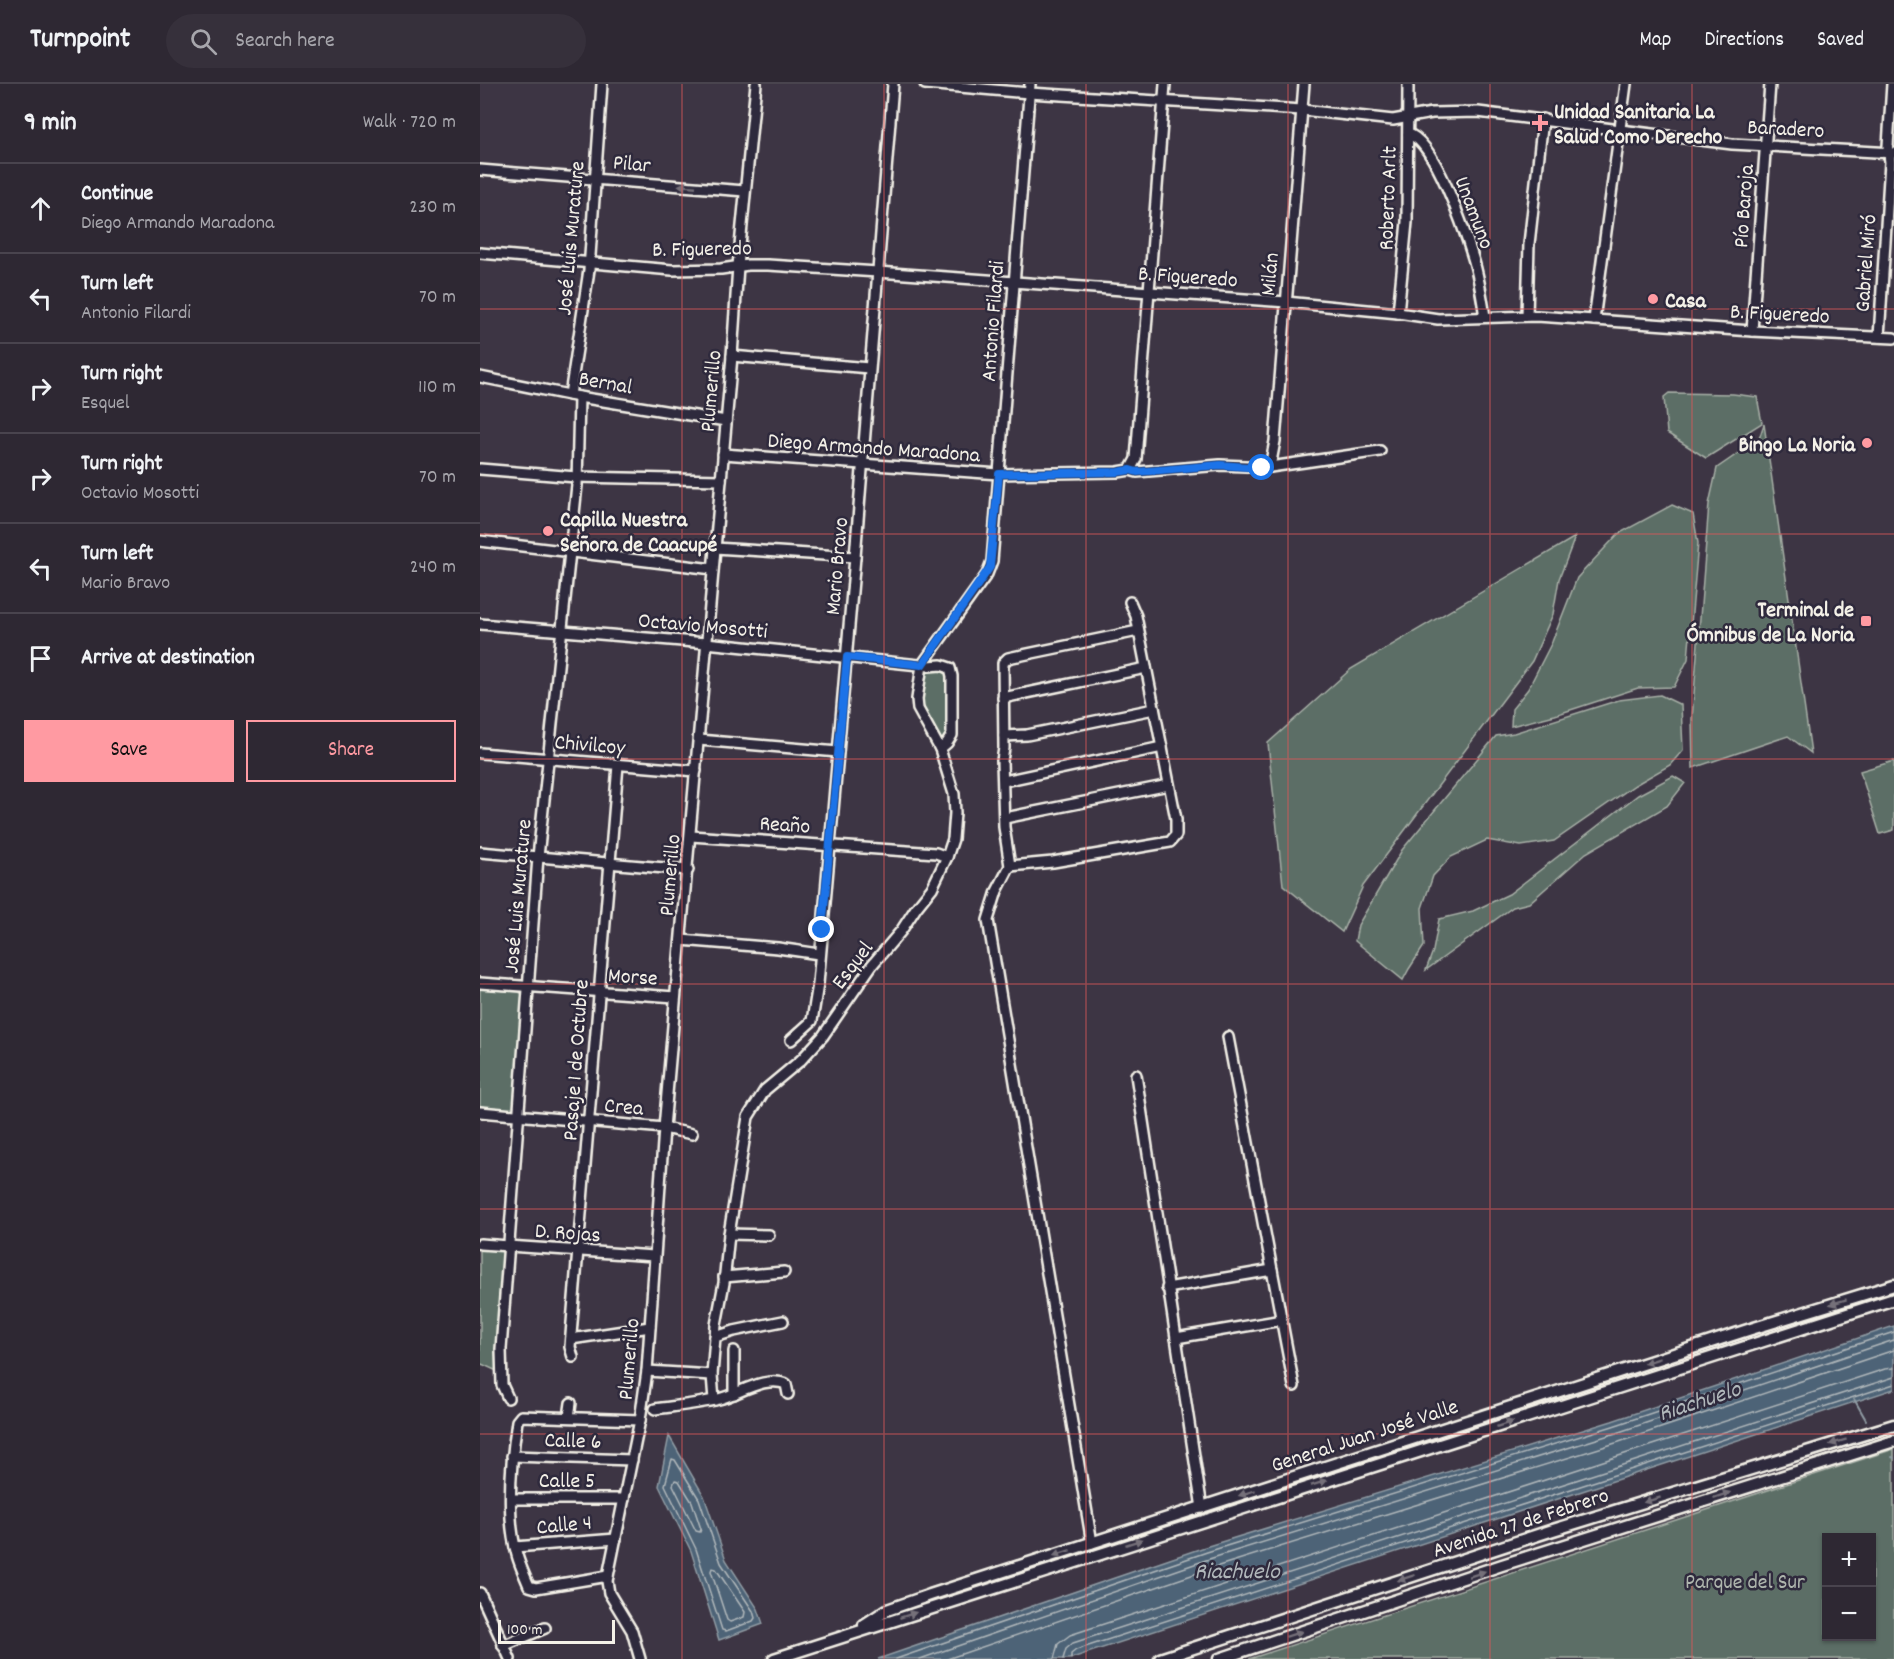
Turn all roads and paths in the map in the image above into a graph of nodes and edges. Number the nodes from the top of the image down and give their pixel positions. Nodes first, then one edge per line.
1 (602, 84) edge
2 (756, 84) edge
3 (893, 84) edge
4 (925, 84) edge
5 (1165, 84) edge
6 (1304, 84) edge
7 (1408, 84) edge
8 (1626, 84) edge
9 (1770, 84) edge
10 (1892, 84) edge
11 (1030, 88) edge
12 (1164, 102) junction
13 (1302, 110) junction
14 (1409, 118) junction
15 (1543, 119) junction
16 (1619, 130) junction
17 (1408, 134) junction
18 (1766, 145) junction
19 (1891, 153) edge
20 (480, 170) edge
21 (595, 178) junction
22 (745, 191) junction
23 (480, 253) edge
24 (590, 262) junction
25 (738, 266) junction
26 (878, 272) junction
27 (1013, 282) junction
28 (1149, 292) junction
29 (1286, 302) junction
30 (1398, 313) junction
31 (1527, 316) junction
32 (1485, 317) junction
33 (1594, 320) junction
34 (1752, 331) junction
35 (1879, 337) junction
36 (1894, 338) edge
37 (732, 356) junction
38 (869, 368) junction
39 (480, 377) edge
40 (574, 396) junction
41 (726, 421) junction
42 (1380, 451) dead end
43 (723, 454) junction
44 (862, 464) junction
45 (1270, 467) junction
46 (480, 468) edge
47 (1130, 470) junction
48 (999, 474) junction
49 (576, 477) junction
50 (721, 480) junction
51 (480, 542) edge
52 (715, 548) junction
53 (569, 552) junction
54 (855, 557) junction
55 (992, 561) joint
56 (713, 569) junction
57 (1130, 602) dead end
58 (480, 624) edge
59 (561, 631) junction
60 (1138, 632) junction
61 (706, 643) junction
62 (847, 657) junction
63 (922, 665) junction
64 (1146, 668) junction
65 (1003, 698) junction
66 (1154, 709) junction
67 (1004, 736) junction
68 (699, 740) junction
69 (1162, 747) junction
70 (940, 749) junction
71 (838, 752) junction
72 (480, 753) edge
73 (547, 759) junction
74 (618, 765) junction
75 (696, 771) junction
76 (1004, 781) junction
77 (1169, 785) junction
78 (1005, 818) junction
79 (691, 836) junction
80 (830, 846) junction
81 (480, 852) edge
82 (538, 857) junction
83 (947, 857) junction
84 (609, 862) junction
85 (1010, 866) junction
86 (688, 870) junction
87 (681, 940) junction
88 (819, 954) junction
89 (480, 982) edge
90 (528, 986) junction
91 (599, 992) junction
92 (675, 997) junction
93 (1228, 1037) dead end
94 (791, 1040) dead end
95 (1137, 1075) dead end
96 (480, 1112) edge
97 (520, 1114) junction
98 (589, 1121) junction
99 (664, 1128) junction
100 (692, 1134) dead end
101 (729, 1234) junction
102 (769, 1235) dead end
103 (480, 1244) edge
104 (508, 1247) junction
105 (579, 1252) junction
106 (654, 1256) junction
107 (1272, 1270) junction
108 (784, 1272) dead end
109 (724, 1277) junction
110 (1894, 1285) edge
111 (1167, 1288) junction
112 (1894, 1299) edge
113 (783, 1320) dead end
114 (1282, 1320) junction
115 (650, 1327) junction
116 (715, 1337) junction
117 (1176, 1338) junction
118 (571, 1339) junction
119 (734, 1352) dead end
120 (573, 1357) dead end
121 (646, 1371) junction
122 (712, 1375) junction
123 (1294, 1386) dead end
124 (734, 1394) junction
125 (788, 1394) dead end
126 (508, 1398) dead end
127 (714, 1400) junction
128 (571, 1402) dead end
129 (655, 1409) dead end
130 (569, 1418) junction
131 (640, 1420) junction
132 (1894, 1425) edge
133 (1894, 1441) edge
134 (512, 1456) junction
135 (632, 1460) junction
136 (511, 1499) junction
137 (624, 1499) junction
138 (1202, 1508) junction
139 (616, 1539) junction
140 (1092, 1543) junction
141 (515, 1547) junction
142 (608, 1576) junction
143 (480, 1593) edge
144 (545, 1628) dead end
145 (852, 1633) junction
146 (503, 1646) junction
147 (510, 1659) edge
148 (640, 1659) edge
149 (774, 1659) edge
150 (1160, 1659) edge
151 (1219, 1659) edge

1 - 21 street, José Luis Murature
2 - 22 street, Plumerillo
3 - 26 street, Mario Bravo
4 - 11 street, Baradero
5 - 12 street
6 - 13 street, Milán
7 - 14 street, Roberto Arlt
8 - 16 street
9 - 18 street, Pío Baroja
10 - 19 street, Gabriel Miró
11 - 12 street, Baradero
11 - 27 street, Antonio Filardi
12 - 13 street, Baradero
12 - 28 street
13 - 14 street, Baradero
13 - 29 street, Milán
14 - 15 street, Baradero
14 - 17 street, Roberto Arlt
15 - 16 street, Baradero
15 - 31 street
16 - 18 street, Baradero
16 - 33 street
17 - 30 street, Roberto Arlt
17 - 32 street, Unamuno
18 - 19 street, Baradero
18 - 34 street, Pío Baroja
19 - 35 street, Gabriel Miró
20 - 21 street, Pilar
22 -> 21 street, Pilar
21 - 24 street, José Luis Murature
22 - 25 street, Plumerillo
23 - 24 street, B. Figueredo
24 - 25 street, B. Figueredo
24 - 40 street, José Luis Murature
25 - 26 street, B. Figueredo
25 - 37 street, Plumerillo
26 - 27 street, B. Figueredo
26 - 38 street, Mario Bravo
27 - 28 street, B. Figueredo
27 - 48 street, Antonio Filardi
28 - 29 street, B. Figueredo
28 - 47 street
29 - 30 street, B. Figueredo
29 - 45 street, Milán
30 - 32 street, B. Figueredo
31 - 32 street, B. Figueredo
31 - 33 street, B. Figueredo
33 - 34 street, B. Figueredo
34 - 35 street, B. Figueredo
35 - 36 street, B. Figueredo
37 - 38 street
37 - 41 street, Plumerillo
38 - 44 street, Mario Bravo
39 - 40 street, Bernal
40 - 41 street, Bernal
40 - 49 street, José Luis Murature
41 - 43 street, Plumerillo
42 - 45 street, Diego Armando Maradona
43 - 44 street, Diego Armando Maradona
43 - 50 street, Plumerillo
44 - 48 street, Diego Armando Maradona
44 - 54 street, Mario Bravo
45 - 47 street, Diego Armando Maradona
46 - 49 street
47 - 48 street, Diego Armando Maradona
48 - 55 street, Antonio Filardi
49 - 50 street
49 - 53 street, José Luis Murature
50 - 52 street, Plumerillo
51 - 53 street
52 - 54 street
52 - 56 street, Plumerillo
53 - 56 street
53 - 59 street, José Luis Murature
54 - 62 street, Mario Bravo
55 - 63 street, Esquel
56 - 61 street, Plumerillo
57 - 60 street
58 - 59 street, Octavio Mosotti
59 - 61 street, Octavio Mosotti
59 - 73 street, José Luis Murature
60 - 64 street
60 - 65 street
61 - 62 street, Octavio Mosotti
61 - 68 street, Plumerillo
62 - 63 street, Octavio Mosotti
62 - 71 street, Mario Bravo
63 - 70 street, Esquel
63 - 70 street, Octavio Mosotti
64 - 65 street
64 - 66 street
65 - 67 street
66 - 67 street
66 - 69 street
67 - 76 street
68 - 71 street
68 - 75 street, Plumerillo
69 - 76 street
69 - 77 street
70 - 83 street, Esquel
71 - 80 street, Mario Bravo
72 - 73 street, Chivilcoy
73 - 74 street, Chivilcoy
73 - 82 street, José Luis Murature
74 - 75 street, Chivilcoy
74 - 84 street, Pasaje 1 de Octubre
75 - 79 street, Plumerillo
76 - 78 street
77 - 78 street
77 - 85 street
78 - 85 street
79 - 80 street, Reaño
79 - 86 street, Plumerillo
80 - 83 street, Reaño
80 - 88 street, Mario Bravo
81 - 82 street
82 - 84 street
82 - 90 street, José Luis Murature
83 - 101 street, Esquel
84 - 86 street
84 - 91 street, Pasaje 1 de Octubre
85 - 140 street
86 - 87 street, Plumerillo
87 - 88 street, Morse
87 - 92 street, Plumerillo
88 - 94 street, Mario Bravo
89 - 90 street, Morse
90 - 91 street, Morse
90 - 97 street, José Luis Murature
91 - 92 street, Morse
91 - 98 street, Pasaje 1 de Octubre
92 - 99 street, Plumerillo
93 - 107 street
95 - 111 street
96 - 97 street, Crea
97 - 98 street, Crea
97 - 104 street, José Luis Murature
98 - 99 street, Crea
98 - 105 street, Pasaje 1 de Octubre
99 - 100 street, Crea
99 - 106 street, Plumerillo
101 - 102 street
101 - 109 street, Esquel
103 - 104 street, D. Rojas
104 - 105 street, D. Rojas
104 - 126 street, José Luis Murature
105 - 106 street, D. Rojas
105 - 118 street, Pasaje 1 de Octubre
106 - 115 street, Plumerillo
107 - 111 street
107 - 114 street
108 - 109 street
109 - 116 street, Esquel
110 -> 138 main road, General Juan José Valle
111 - 117 street
145 -> 112 main road, General Juan José Valle
113 - 116 street
114 - 117 street
114 - 123 street
115 - 118 street
115 - 121 street, Plumerillo
116 - 122 street, Esquel
117 - 138 street
118 - 120 street, Pasaje 1 de Octubre
119 - 124 street
121 - 122 street
121 - 131 street, Plumerillo
122 - 127 street, Esquel
124 - 125 street
124 - 127 street
127 - 129 street
128 - 130 street
130 - 131 street
130 - 134 street
131 - 135 street, Plumerillo
132 -> 150 main road, Avenida 27 de Febrero
151 -> 133 main road, Avenida 27 de Febrero
134 - 135 street, Calle 6
134 - 136 street
135 - 137 street, Plumerillo
136 - 137 street, Calle 5
136 - 141 street
137 - 139 street, Plumerillo
138 - 140 main road, General Juan José Valle
139 - 141 street, Calle 4
139 - 142 street, Plumerillo
140 -> 145 main road, General Juan José Valle
141 - 142 street
142 - 148 street, Plumerillo
143 - 146 street
144 - 146 street
145 - 149 main road, General Juan José Valle
146 - 147 street

